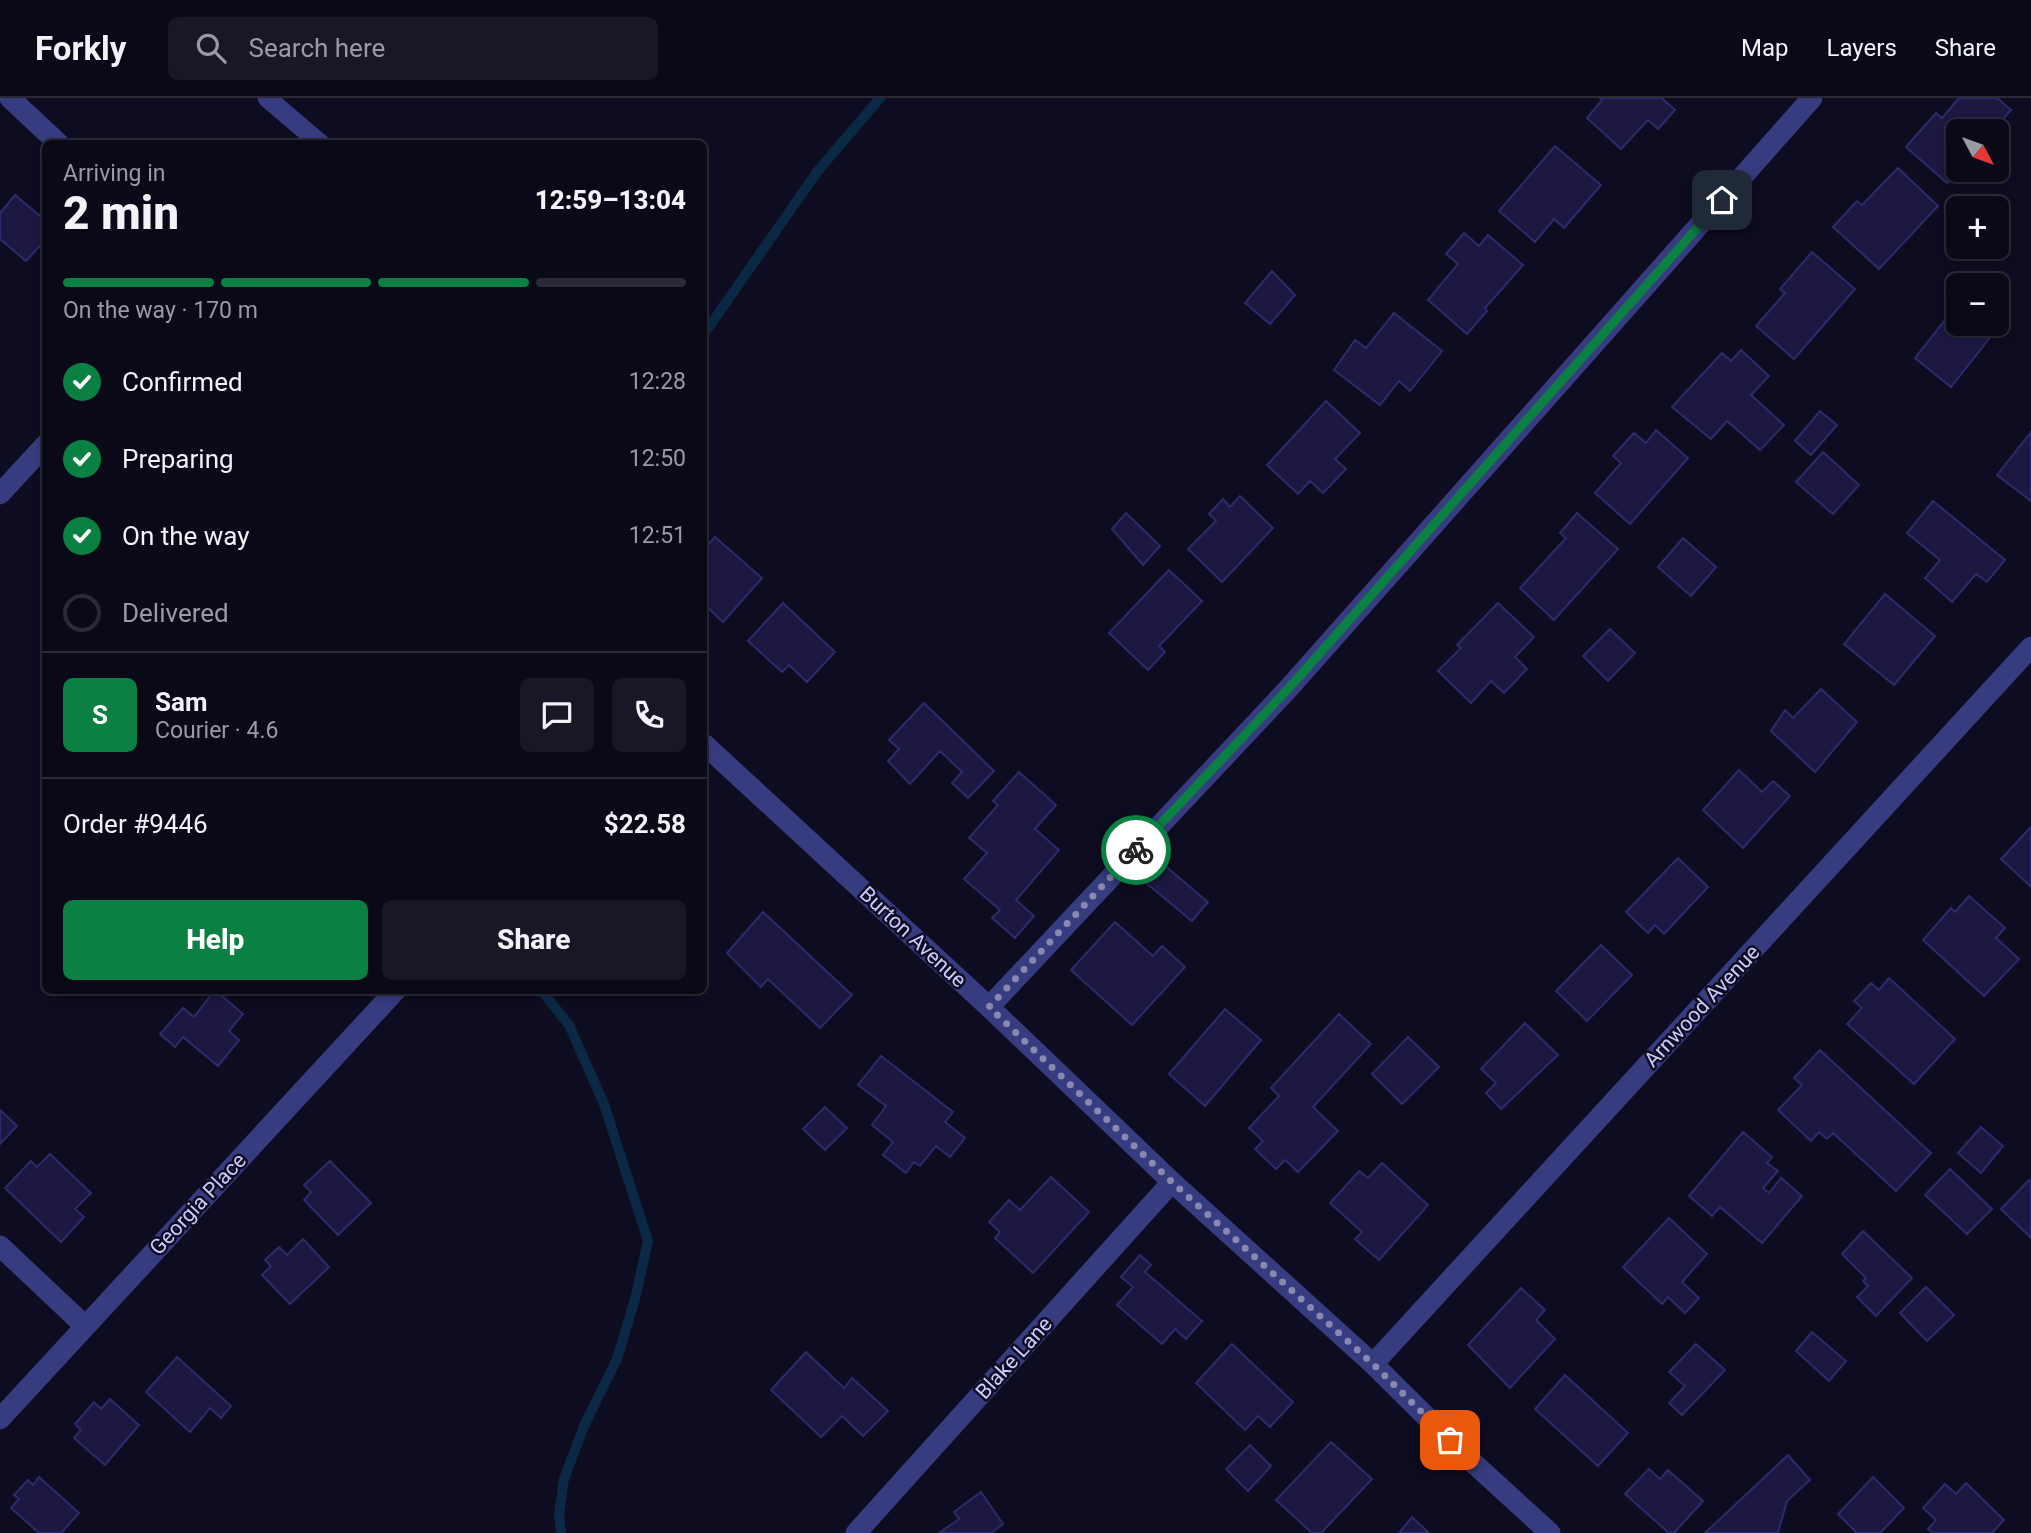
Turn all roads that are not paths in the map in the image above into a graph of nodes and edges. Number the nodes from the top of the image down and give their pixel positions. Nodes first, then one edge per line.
1 (10, 98) edge
2 (267, 98) edge
3 (1812, 98) edge
4 (55, 140) edge
5 (316, 140) edge
6 (42, 448) edge
7 (0, 494) edge
8 (2031, 647) edge
9 (707, 747) edge
10 (392, 994) edge
11 (989, 1007) junction
12 (1172, 1182) junction
13 (0, 1246) edge
14 (85, 1326) junction
15 (1373, 1364) junction
16 (0, 1419) edge
17 (856, 1533) edge
18 (1550, 1533) edge

1 - 4 street
2 - 5 lane
3 - 11 street
6 - 7 street
8 - 15 street, Arnwood Avenue
9 - 11 street, Burton Avenue
10 - 14 street, Georgia Place
11 - 12 street, Burton Avenue
12 - 15 street, Burton Avenue
12 - 17 street, Blake Lane
13 - 14 street
14 - 16 street, Georgia Place
15 - 18 street, Burton Avenue

